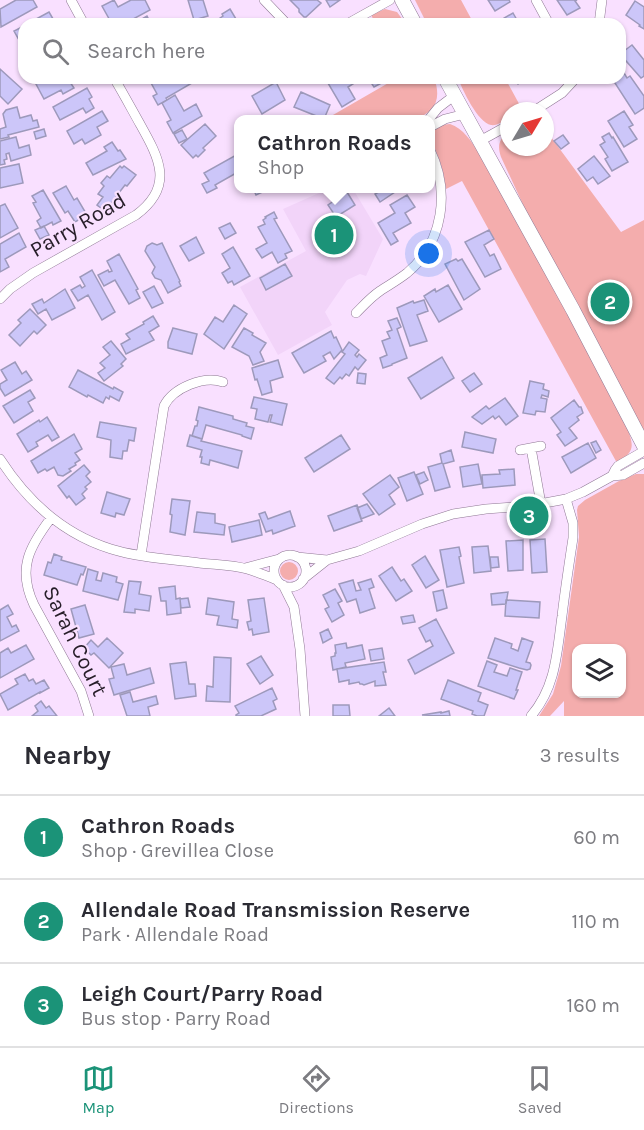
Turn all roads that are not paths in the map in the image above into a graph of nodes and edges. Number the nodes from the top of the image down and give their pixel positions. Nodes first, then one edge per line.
1 (71, 0) edge
2 (264, 0) edge
3 (390, 0) edge
4 (402, 0) edge
5 (536, 0) edge
6 (602, 0) edge
7 (81, 18) edge
8 (281, 18) edge
9 (358, 18) edge
10 (412, 18) edge
11 (546, 18) edge
12 (600, 18) edge
13 (117, 84) edge
14 (448, 84) edge
15 (571, 84) edge
16 (454, 95) junction
17 (549, 102) edge
18 (465, 114) junction
19 (433, 115) edge
20 (435, 124) edge
21 (500, 130) edge
22 (480, 141) junction
23 (435, 163) edge
24 (0, 299) edge
25 (356, 313) dead end
26 (223, 382) dead end
27 (158, 393) dead end
28 (166, 400) junction
29 (541, 446) dead end
30 (644, 446) edge
31 (531, 448) junction
32 (520, 450) dead end
33 (644, 451) edge
34 (0, 459) edge
35 (644, 463) edge
36 (612, 476) junction
37 (566, 499) junction
38 (541, 504) junction
39 (51, 518) junction
40 (141, 555) junction
41 (297, 557) junction
42 (279, 559) junction
43 (327, 560) junction
44 (245, 568) junction
45 (301, 581) junction
46 (280, 582) junction
47 (294, 607) junction
48 (89, 716) edge
49 (305, 716) edge
50 (531, 716) edge

1 - 7 street
2 - 8 street
3 - 9 street
4 - 10 street
5 - 11 street
6 - 12 street
13 - 24 street, Parry Road
14 - 16 street
15 - 17 street
16 - 18 street
16 - 19 street
18 - 20 street
18 - 22 street
21 - 22 street
22 - 30 street
23 - 25 street
26 - 28 street
27 - 28 street
28 - 40 street
29 - 31 street
31 - 32 street
31 - 38 street
33 - 36 street
34 - 39 street
35 - 36 street
36 - 37 street
37 - 38 street
37 - 50 street
38 - 43 street
39 - 40 street
39 - 48 street, Sarah Court
40 - 44 street
41 - 42 street
41 - 43 street
41 - 45 street
42 - 44 street
42 - 46 street
43 - 45 street
44 - 46 street
45 - 46 street
45 - 47 street
46 - 47 street
47 - 49 street

